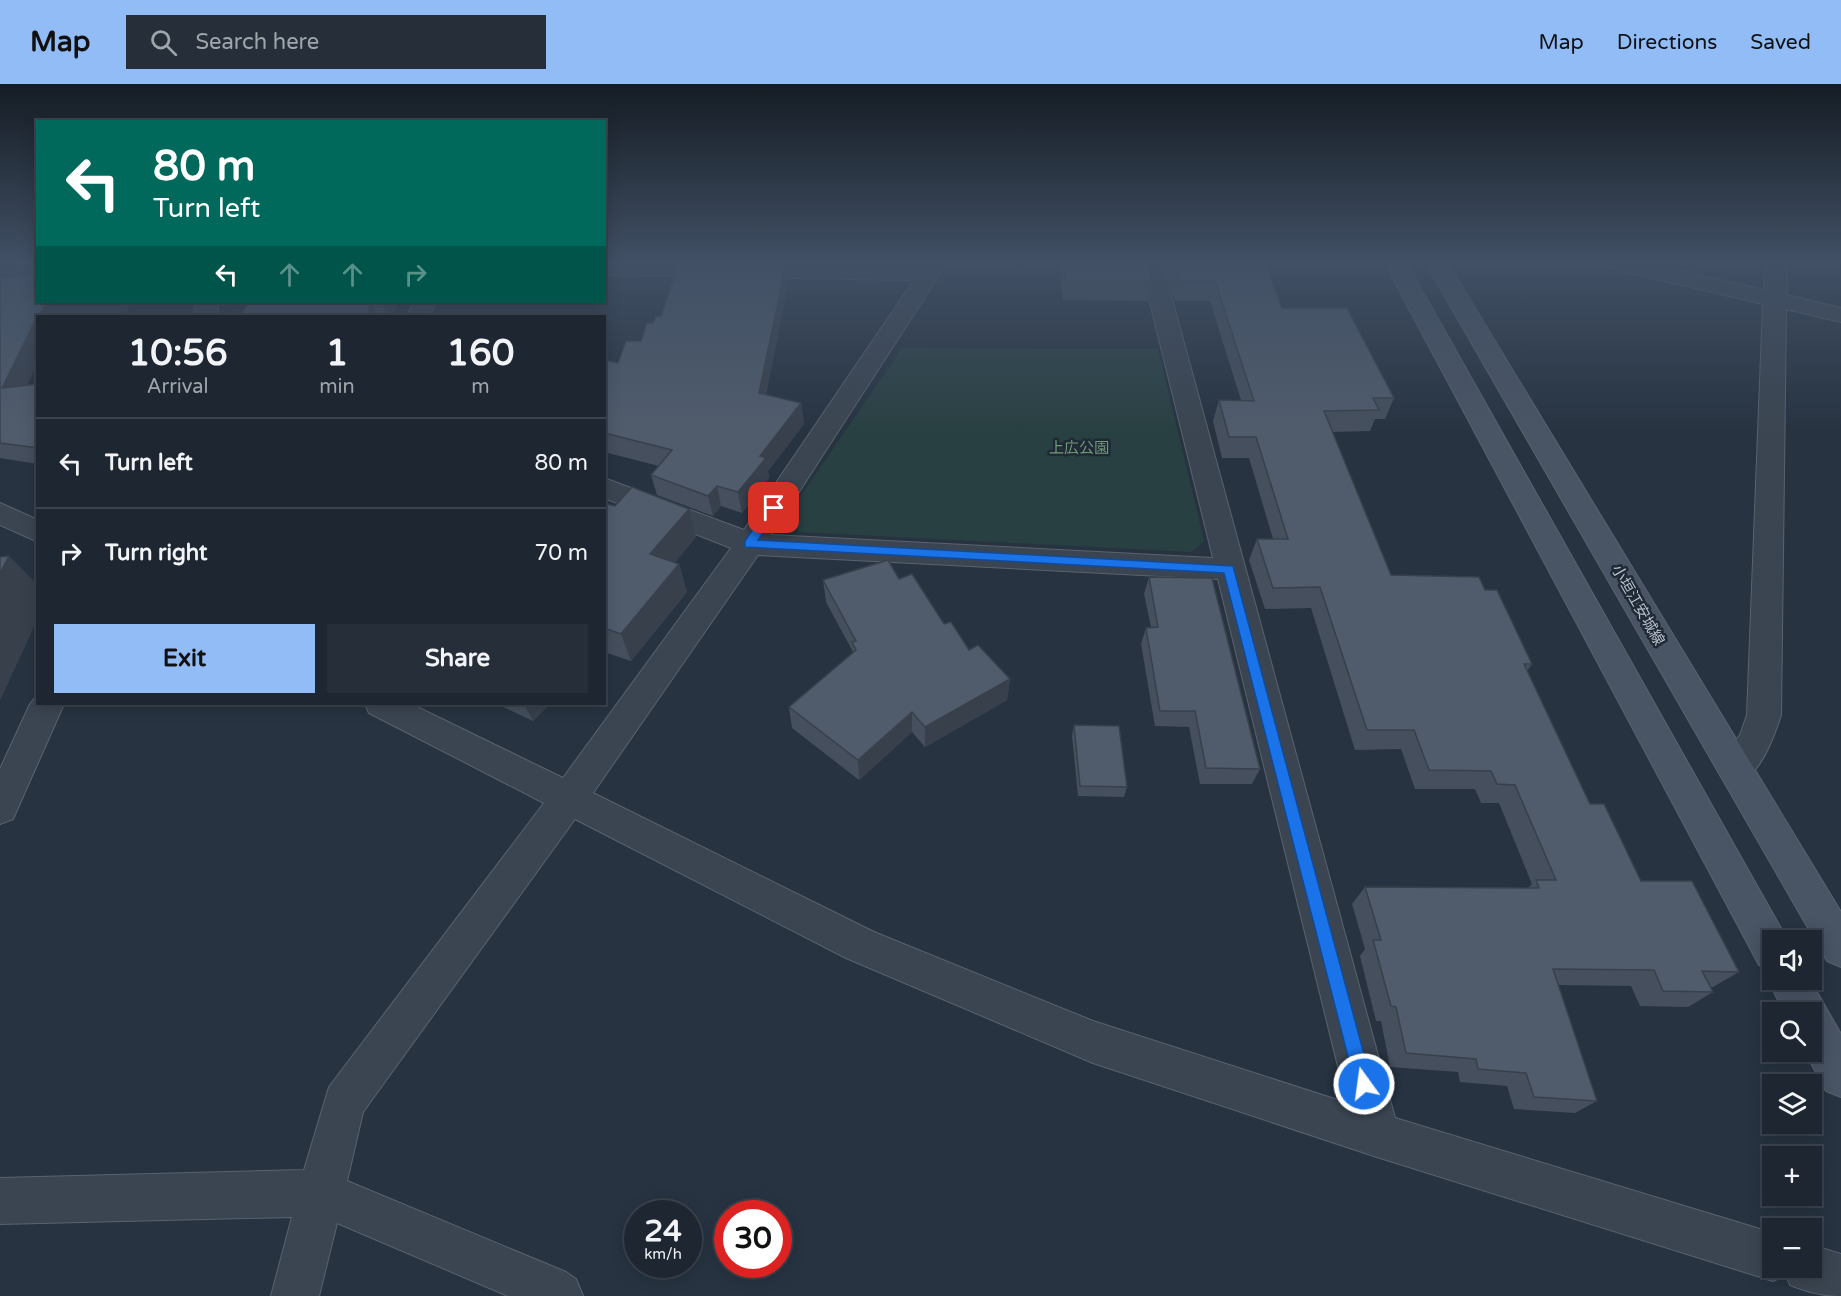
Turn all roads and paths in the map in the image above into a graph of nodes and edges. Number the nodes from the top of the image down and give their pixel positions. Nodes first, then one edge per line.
1 (896, 319) edge
2 (1166, 319) edge
3 (1426, 319) edge
4 (1469, 319) edge
5 (1775, 319) edge
6 (606, 488) edge
7 (0, 513) edge
8 (36, 531) edge
9 (750, 544) junction
10 (1229, 569) junction
11 (47, 705) edge
12 (383, 705) edge
13 (1734, 768) junction
14 (570, 797) junction
15 (0, 808) edge
16 (1762, 932) edge
17 (1841, 948) edge
18 (1822, 1041) edge
19 (1841, 1076) edge
20 (1377, 1135) junction
21 (321, 1196) junction
22 (0, 1201) edge
23 (1762, 1254) edge
24 (1822, 1272) edge
25 (1841, 1278) edge
26 (295, 1296) edge
27 (559, 1296) edge

1 - 9 street
2 - 10 street
3 - 16 main road
4 - 13 main road, 小垣江安城線
5 - 13 street
6 - 9 street
7 - 8 street
9 - 10 street
9 - 14 street
10 - 20 street
11 - 15 street
12 - 14 street
13 - 17 main road, 小垣江安城線
14 - 20 street
14 - 21 street
18 - 19 main road
20 - 23 street
21 - 22 street
21 - 26 street
21 - 27 street
24 - 25 street

